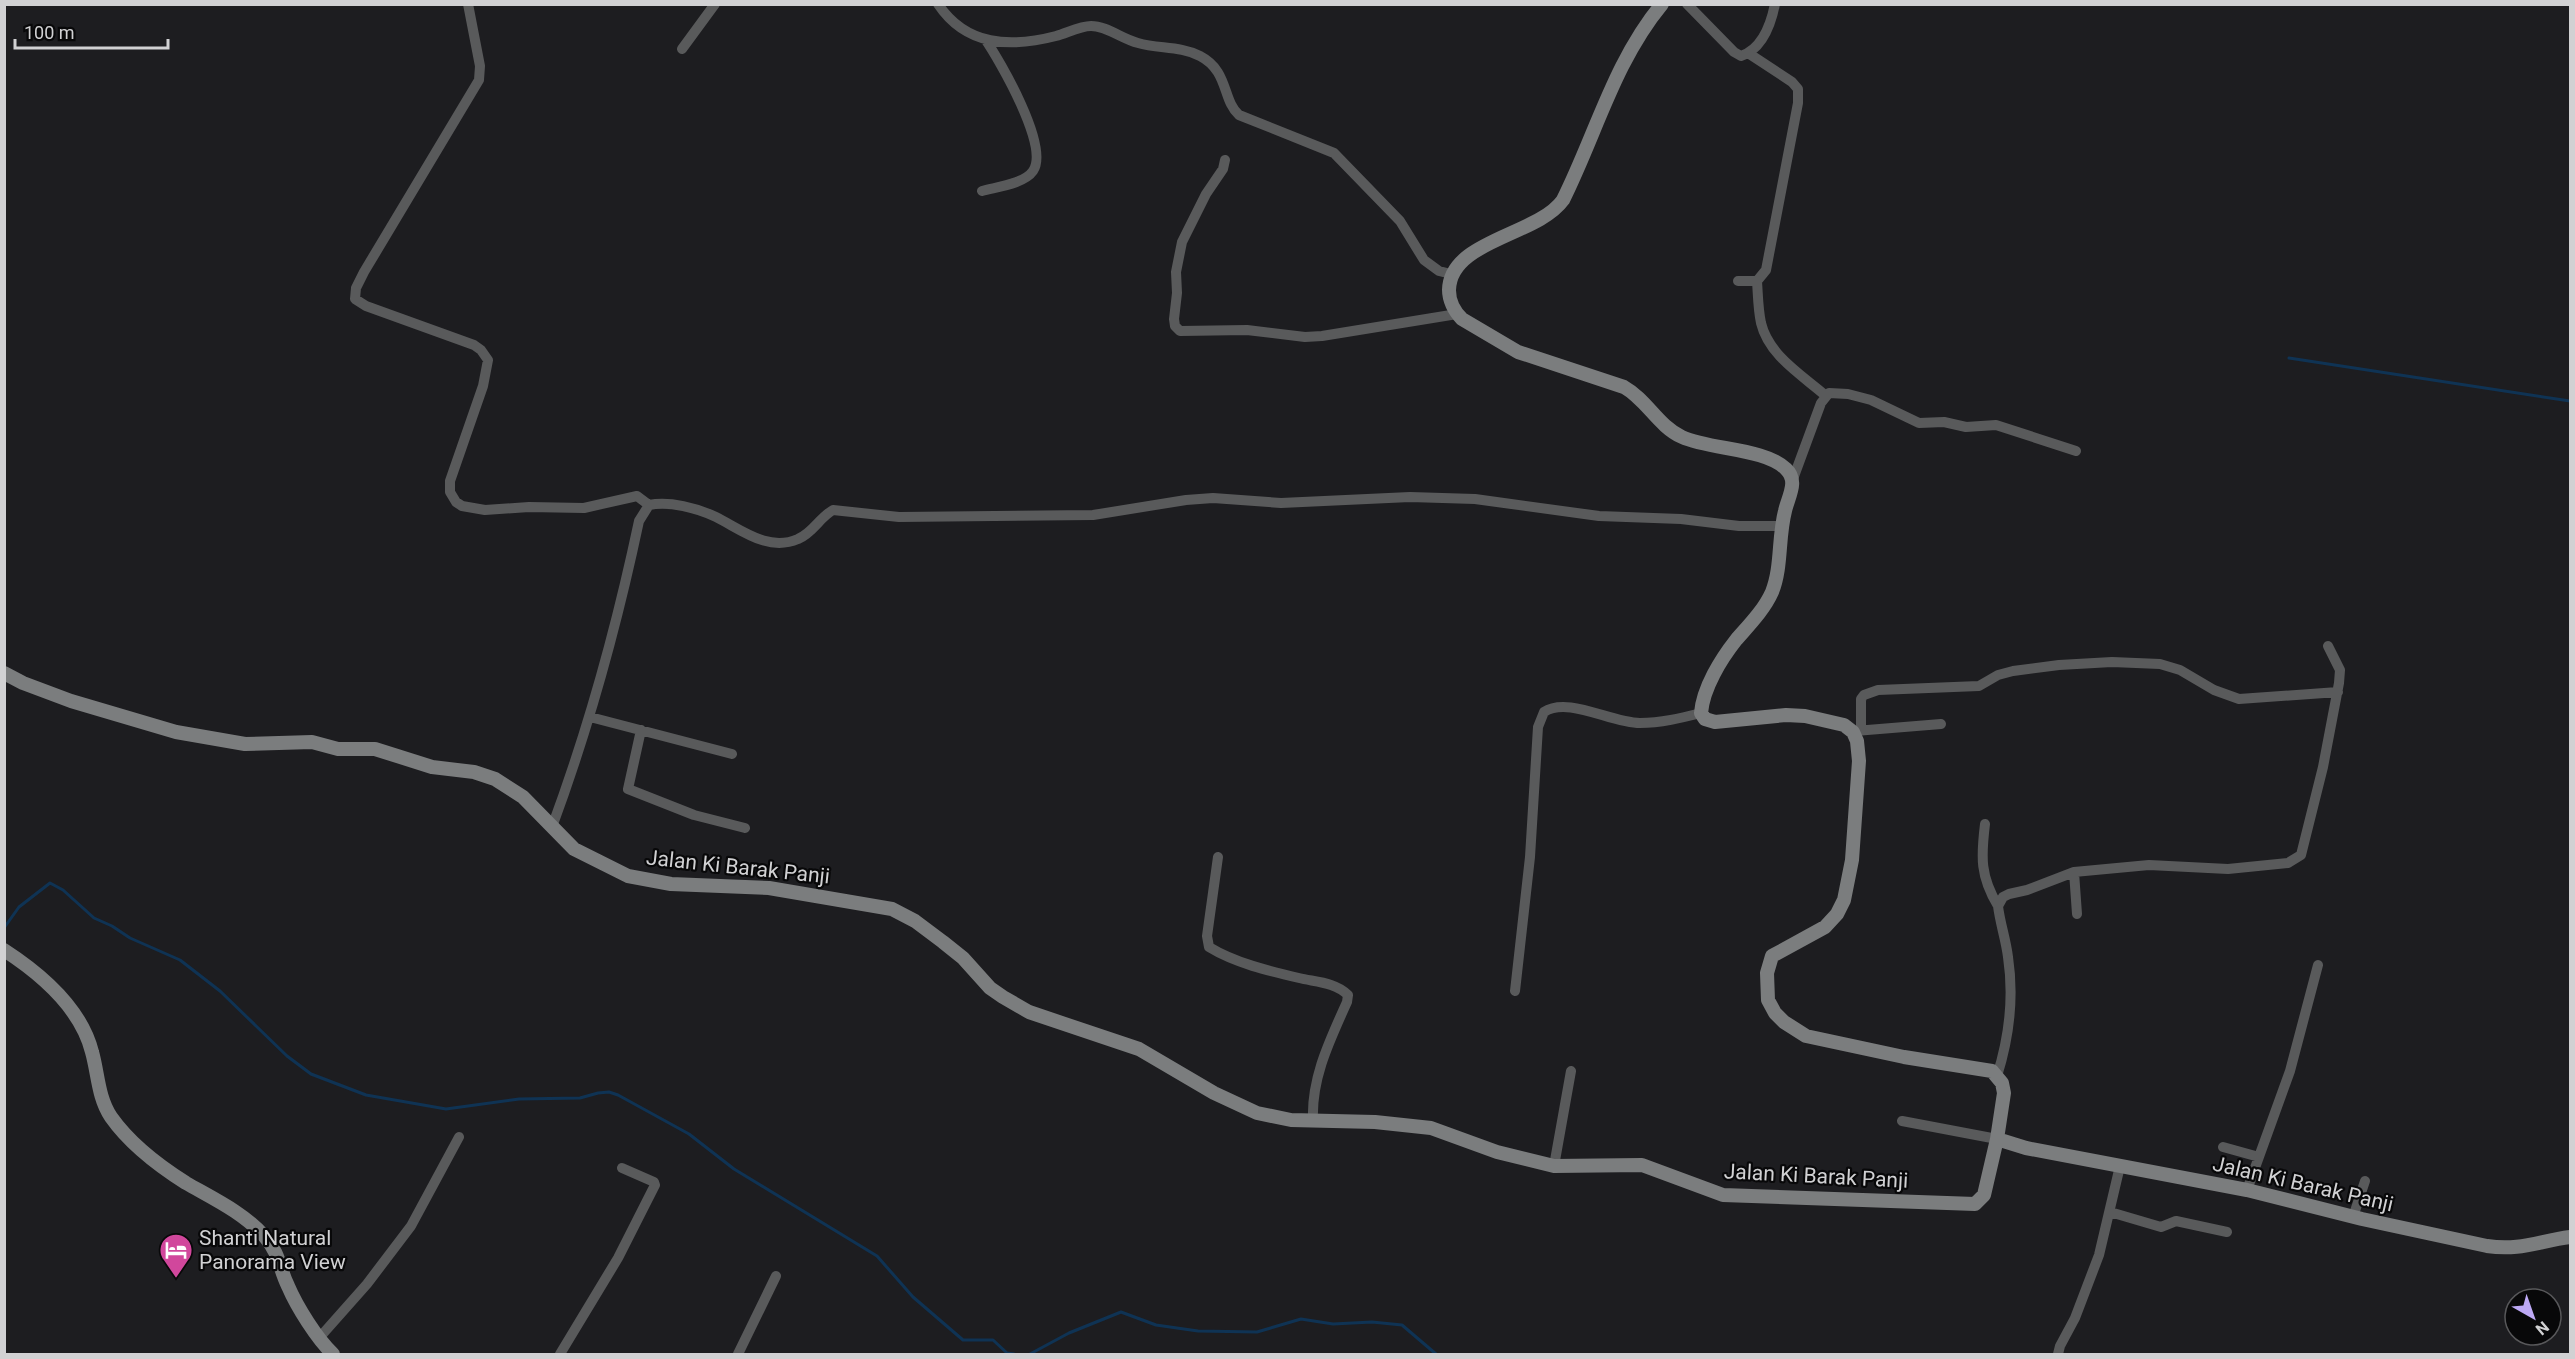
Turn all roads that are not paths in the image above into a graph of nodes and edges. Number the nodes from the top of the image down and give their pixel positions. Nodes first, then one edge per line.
1 (468, 4) edge
2 (715, 4) edge
3 (938, 4) edge
4 (1662, 4) edge
5 (1688, 4) edge
6 (1775, 4) edge
7 (986, 39) junction
8 (682, 49) dead end
9 (1748, 53) junction
10 (1225, 160) dead end
11 (982, 191) dead end
12 (1451, 274) junction
13 (1757, 280) junction
14 (1738, 281) dead end
15 (1456, 314) junction
16 (1826, 396) junction
17 (2076, 451) dead end
18 (1793, 479) junction
19 (649, 505) junction
20 (1782, 526) junction
21 (2328, 646) dead end
22 (4, 673) edge
23 (2338, 692) junction
24 (1701, 713) junction
25 (590, 717) junction
26 (1941, 724) dead end
27 (641, 730) junction
28 (1857, 731) junction
29 (732, 754) dead end
30 (1985, 824) dead end
31 (552, 827) junction
32 (745, 828) dead end
33 (1218, 857) dead end
34 (2074, 872) junction
35 (1998, 906) junction
36 (2077, 914) dead end
37 (4, 950) edge
38 (2318, 965) dead end
39 (1515, 991) dead end
40 (1570, 1071) dead end
41 (1997, 1076) junction
42 (1313, 1121) junction
43 (1902, 1121) dead end
44 (459, 1137) dead end
45 (1997, 1139) junction
46 (2223, 1147) dead end
47 (2259, 1157) junction
48 (1554, 1166) junction
49 (2120, 1166) junction
50 (622, 1168) dead end
51 (2364, 1181) dead end
52 (2247, 1190) junction
53 (2110, 1212) junction
54 (2353, 1217) junction
55 (2227, 1232) dead end
56 (2571, 1237) edge
57 (776, 1276) dead end
58 (320, 1337) junction
59 (333, 1354) edge
60 (560, 1354) edge
61 (738, 1354) edge
62 (2058, 1354) edge

1 - 19 street
2 - 8 street
3 - 7 street
4 - 12 street
5 - 9 street
6 - 9 street
7 - 11 street
7 - 12 street
9 - 13 street
10 - 15 street
12 - 15 street
13 - 14 street
13 - 16 street
15 - 18 street
16 - 17 street
16 - 18 street
18 - 20 street
19 - 20 street
19 - 25 street
20 - 24 street
21 - 23 street
22 - 31 street, Jalan Ki Barak Panji
23 - 28 street
23 - 34 street
24 - 28 street
24 - 39 street
25 - 27 street
25 - 31 street
26 - 28 street
27 - 29 street
27 - 32 street
28 - 41 street
30 - 35 street
31 - 42 street, Jalan Ki Barak Panji
33 - 42 street
34 - 35 street
34 - 36 street
35 - 41 street
37 - 58 street
38 - 47 street
40 - 48 street
41 - 45 street
42 - 48 street, Jalan Ki Barak Panji
43 - 45 street
44 - 58 street
45 - 48 street, Jalan Ki Barak Panji
45 - 49 street, Jalan Ki Barak Panji
46 - 47 street
47 - 52 street
49 - 52 street, Jalan Ki Barak Panji
49 - 53 street
50 - 60 street
51 - 54 street
52 - 54 street, Jalan Ki Barak Panji
53 - 55 street
53 - 62 street
54 - 56 street, Jalan Ki Barak Panji
57 - 61 street
58 - 59 street

